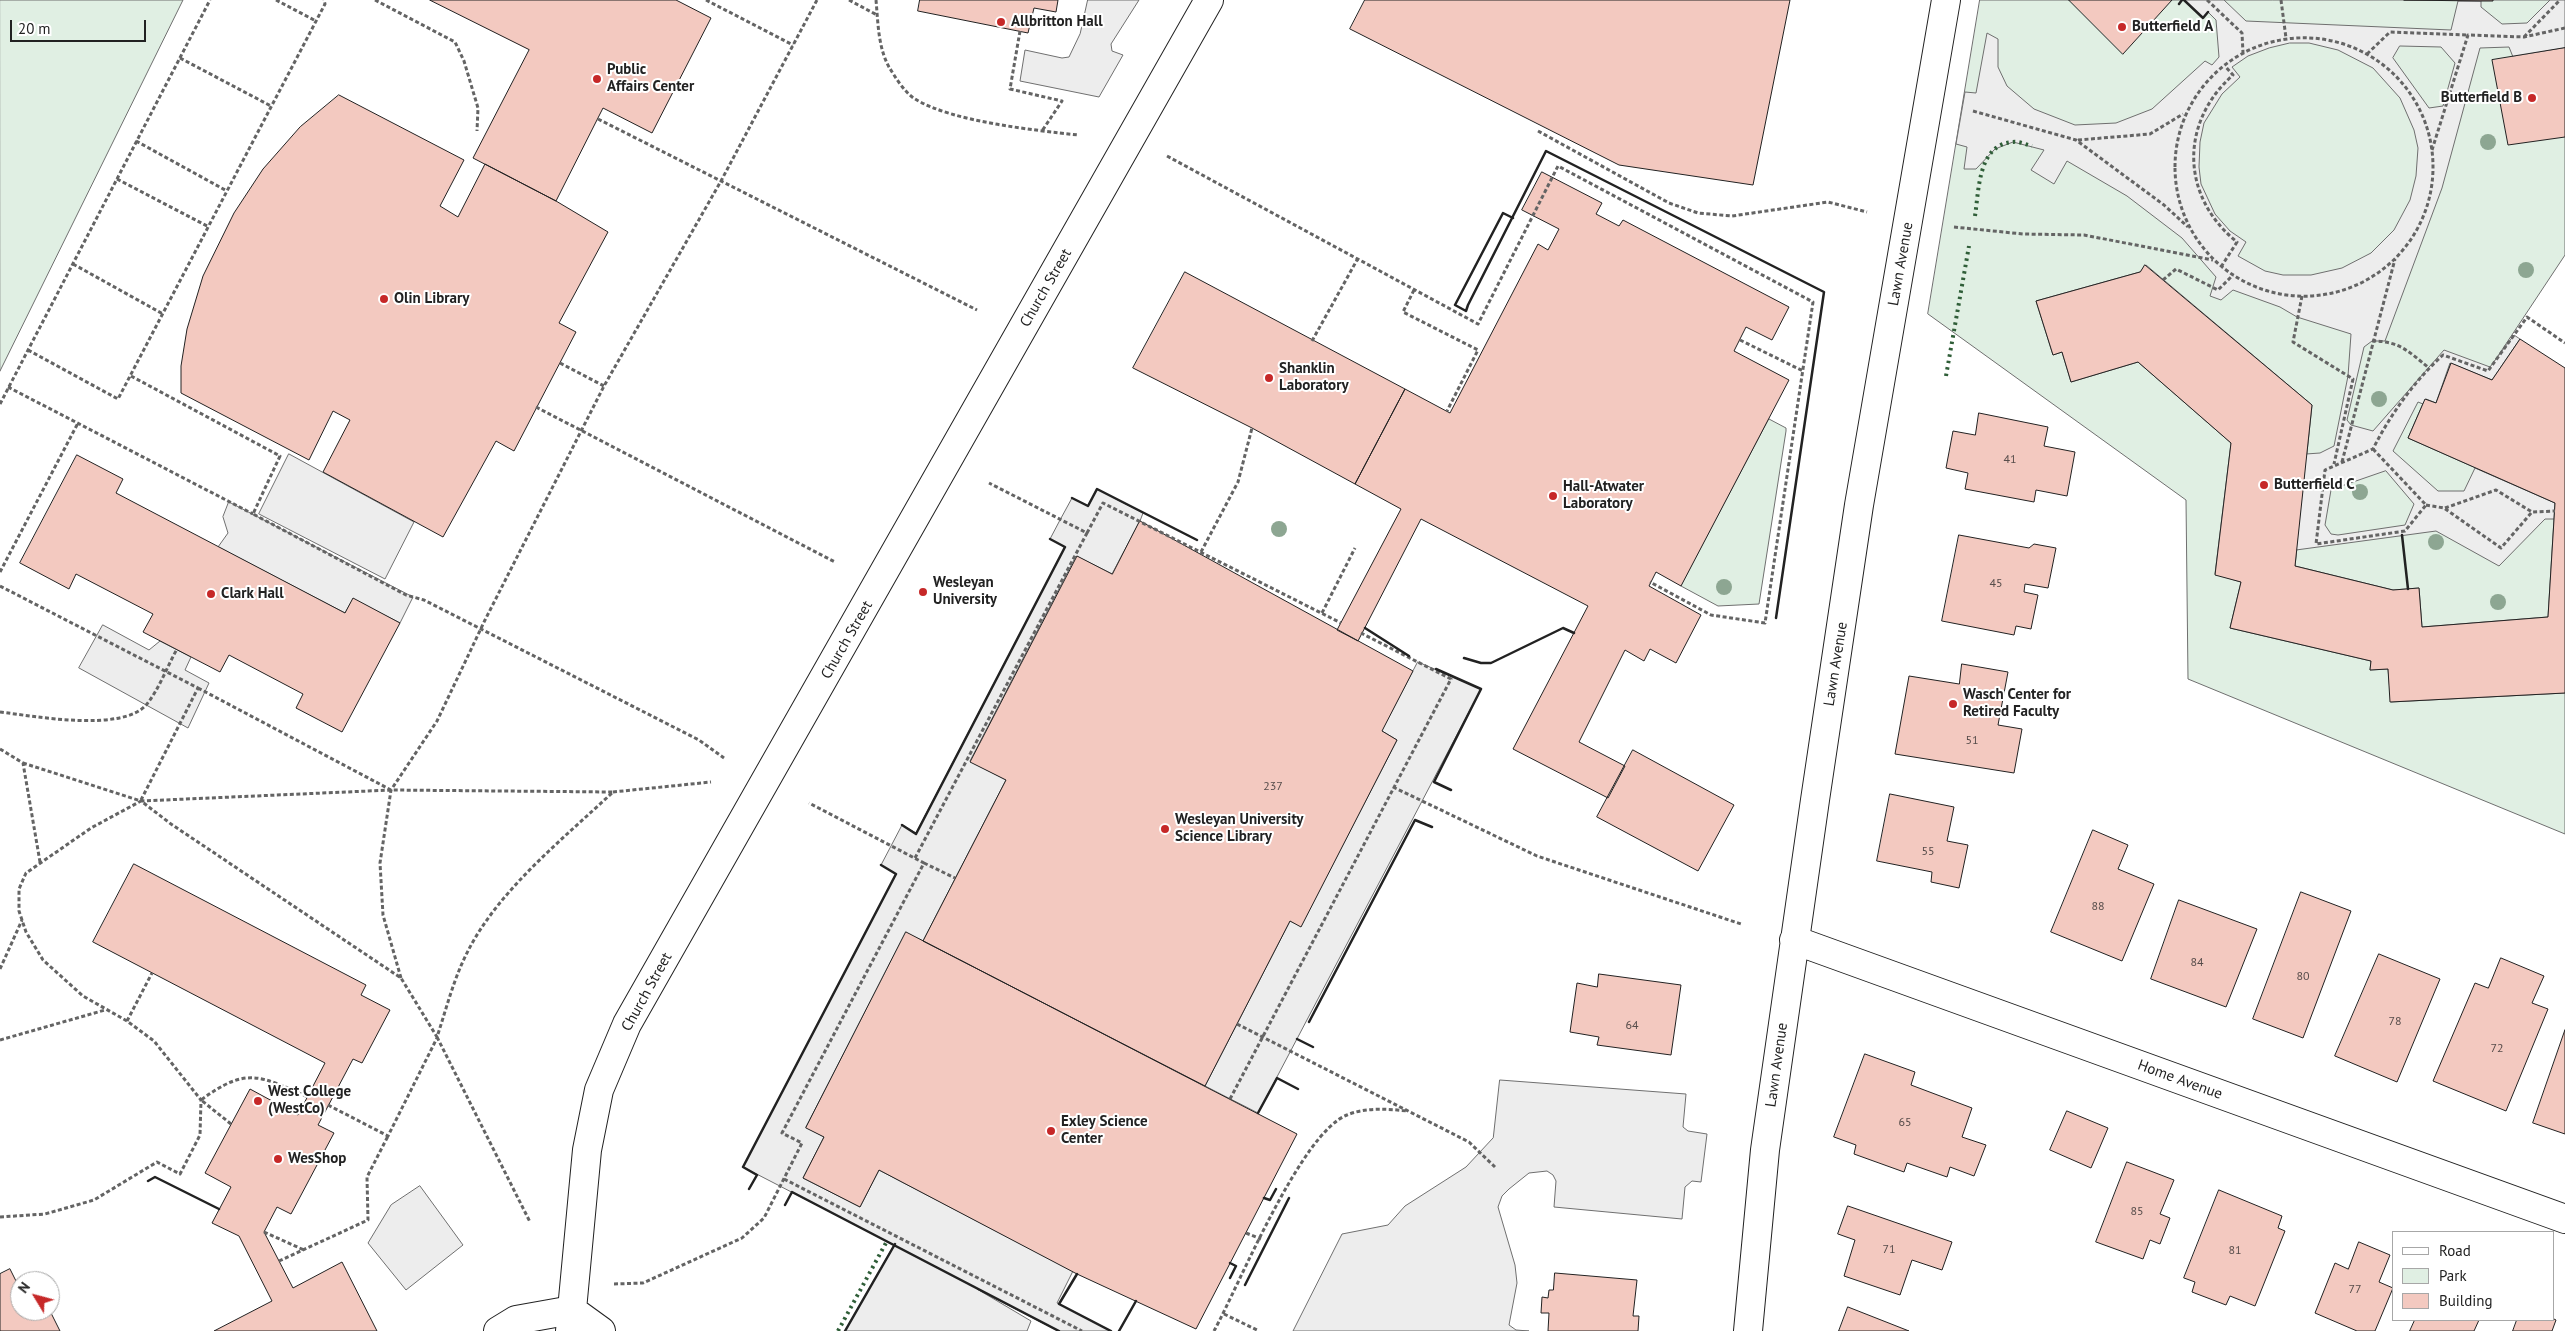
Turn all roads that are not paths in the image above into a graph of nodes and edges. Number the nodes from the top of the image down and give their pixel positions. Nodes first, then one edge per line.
1 (1209, 0) edge
2 (1946, 0) edge
3 (1794, 940) junction
4 (2565, 1220) edge
5 (571, 1320) edge
6 (498, 1331) edge
7 (601, 1331) edge
8 (1748, 1331) edge

1 - 5 street, Church Street
2 - 3 street, Lawn Avenue
3 - 4 street, Home Avenue
3 - 8 street, Lawn Avenue
5 - 6 street
5 - 7 street

